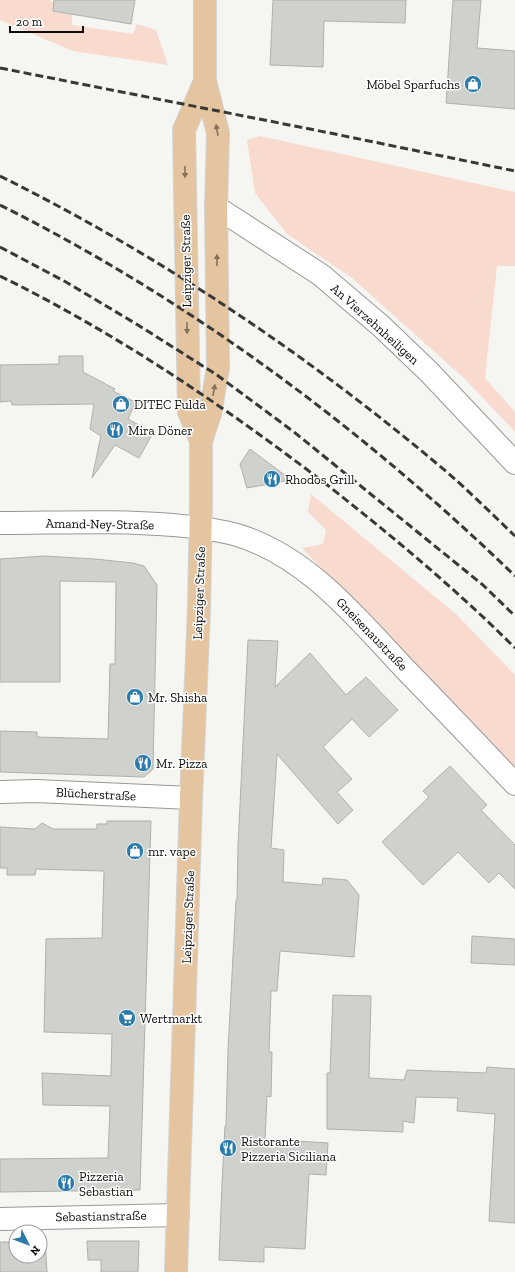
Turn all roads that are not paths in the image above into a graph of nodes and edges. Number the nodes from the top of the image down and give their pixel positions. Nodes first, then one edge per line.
1 (205, 0) edge
2 (205, 81) junction
3 (216, 207) junction
4 (201, 441) junction
5 (515, 463) edge
6 (0, 523) edge
7 (201, 528) junction
8 (515, 784) edge
9 (0, 792) edge
10 (191, 798) junction
11 (178, 1214) junction
12 (0, 1219) edge
13 (176, 1272) edge

1 - 2 main road, Leipziger Straße
3 -> 2 main road, Leipziger Straße
2 -> 4 main road, Leipziger Straße
4 -> 3 main road, Leipziger Straße
3 - 5 street, An Vierzehnheiligen
4 - 7 main road, Leipziger Straße
6 - 7 street, Amand-Ney-Straße
7 - 8 street, Gneisenaustraße
7 - 10 main road, Leipziger Straße
9 - 10 street, Blücherstraße
10 - 11 main road, Leipziger Straße
11 - 12 street, Sebastianstraße
11 - 13 main road, Leipziger Straße

